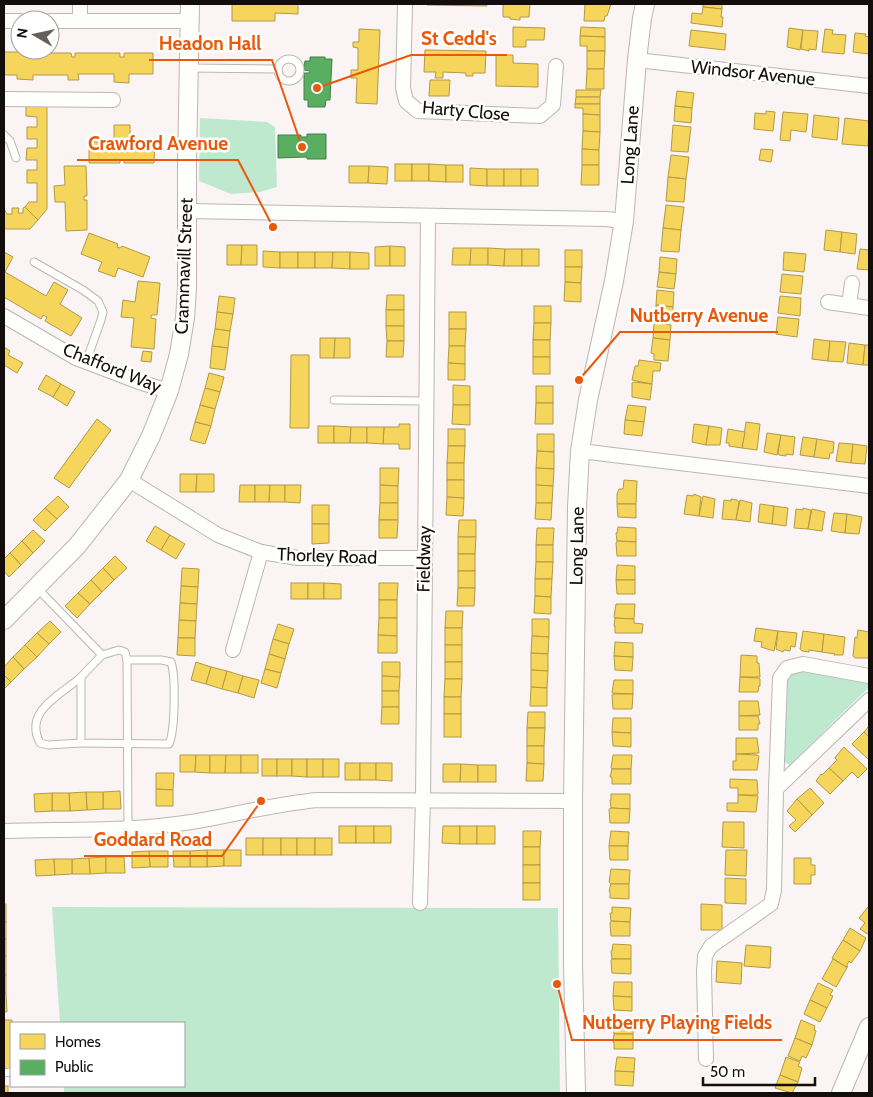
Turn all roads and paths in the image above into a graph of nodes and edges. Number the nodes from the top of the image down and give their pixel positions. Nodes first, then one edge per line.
1 (80, 4) edge
2 (190, 4) edge
3 (405, 4) edge
4 (645, 4) edge
5 (60, 21) edge
6 (80, 21) junction
7 (190, 21) junction
8 (637, 60) junction
9 (556, 66) dead end
10 (189, 68) junction
11 (278, 69) dead end
12 (869, 86) edge
13 (4, 99) edge
14 (114, 100) dead end
15 (4, 135) edge
16 (16, 158) dead end
17 (187, 211) junction
18 (428, 216) junction
19 (624, 221) junction
20 (34, 262) dead end
21 (852, 283) dead end
22 (828, 302) dead end
23 (849, 305) junction
24 (869, 308) edge
25 (4, 316) edge
26 (86, 362) junction
27 (169, 391) junction
28 (334, 400) dead end
29 (427, 401) junction
30 (580, 451) junction
31 (129, 480) junction
32 (869, 486) edge
33 (261, 552) junction
34 (424, 558) junction
35 (36, 587) junction
36 (4, 620) edge
37 (234, 650) dead end
38 (102, 655) junction
39 (127, 660) junction
40 (869, 676) edge
41 (81, 677) junction
42 (869, 700) edge
43 (127, 742) junction
44 (81, 743) junction
45 (776, 788) junction
46 (423, 799) junction
47 (573, 801) junction
48 (128, 828) junction
49 (4, 831) edge
50 (420, 903) dead end
51 (869, 1027) edge
52 (706, 1059) dead end
53 (576, 1093) edge
54 (841, 1093) edge

1 - 6 street
2 - 7 street, Crammavill Street
3 - 9 street, Harty Close
4 - 8 street, Long Lane
5 - 6 street
6 - 7 street
7 - 10 street, Crammavill Street
8 - 12 street, Windsor Avenue
8 - 19 street, Long Lane
10 - 11 lane
10 - 17 street, Crammavill Street
13 - 14 street
15 - 16 lane
17 - 18 street
17 - 27 street, Crammavill Street
18 - 19 street
18 - 29 street, Fieldway
19 - 30 street, Long Lane
20 - 26 lane
21 - 23 street
22 - 23 street
23 - 24 street
25 - 26 street, Chafford Way
26 - 27 street, Chafford Way
27 - 31 street, Crammavill Street
28 - 29 lane
29 - 34 street, Fieldway
30 - 32 street
30 - 47 street, Long Lane
31 - 33 street, Thorley Road
31 - 35 street, Crammavill Street
33 - 34 street, Thorley Road
33 - 37 street
34 - 46 street, Fieldway
35 - 36 street, Crammavill Street
35 - 38 lane
38 - 39 lane
38 - 41 lane
39 - 43 lane
39 - 43 lane
40 - 45 street
41 - 44 lane
41 - 44 lane
42 - 45 street
43 - 44 lane
43 - 48 lane
45 - 52 street
46 - 47 street
46 - 48 street
46 - 50 street, Fieldway
47 - 53 street, Long Lane
48 - 49 street
51 - 54 street

